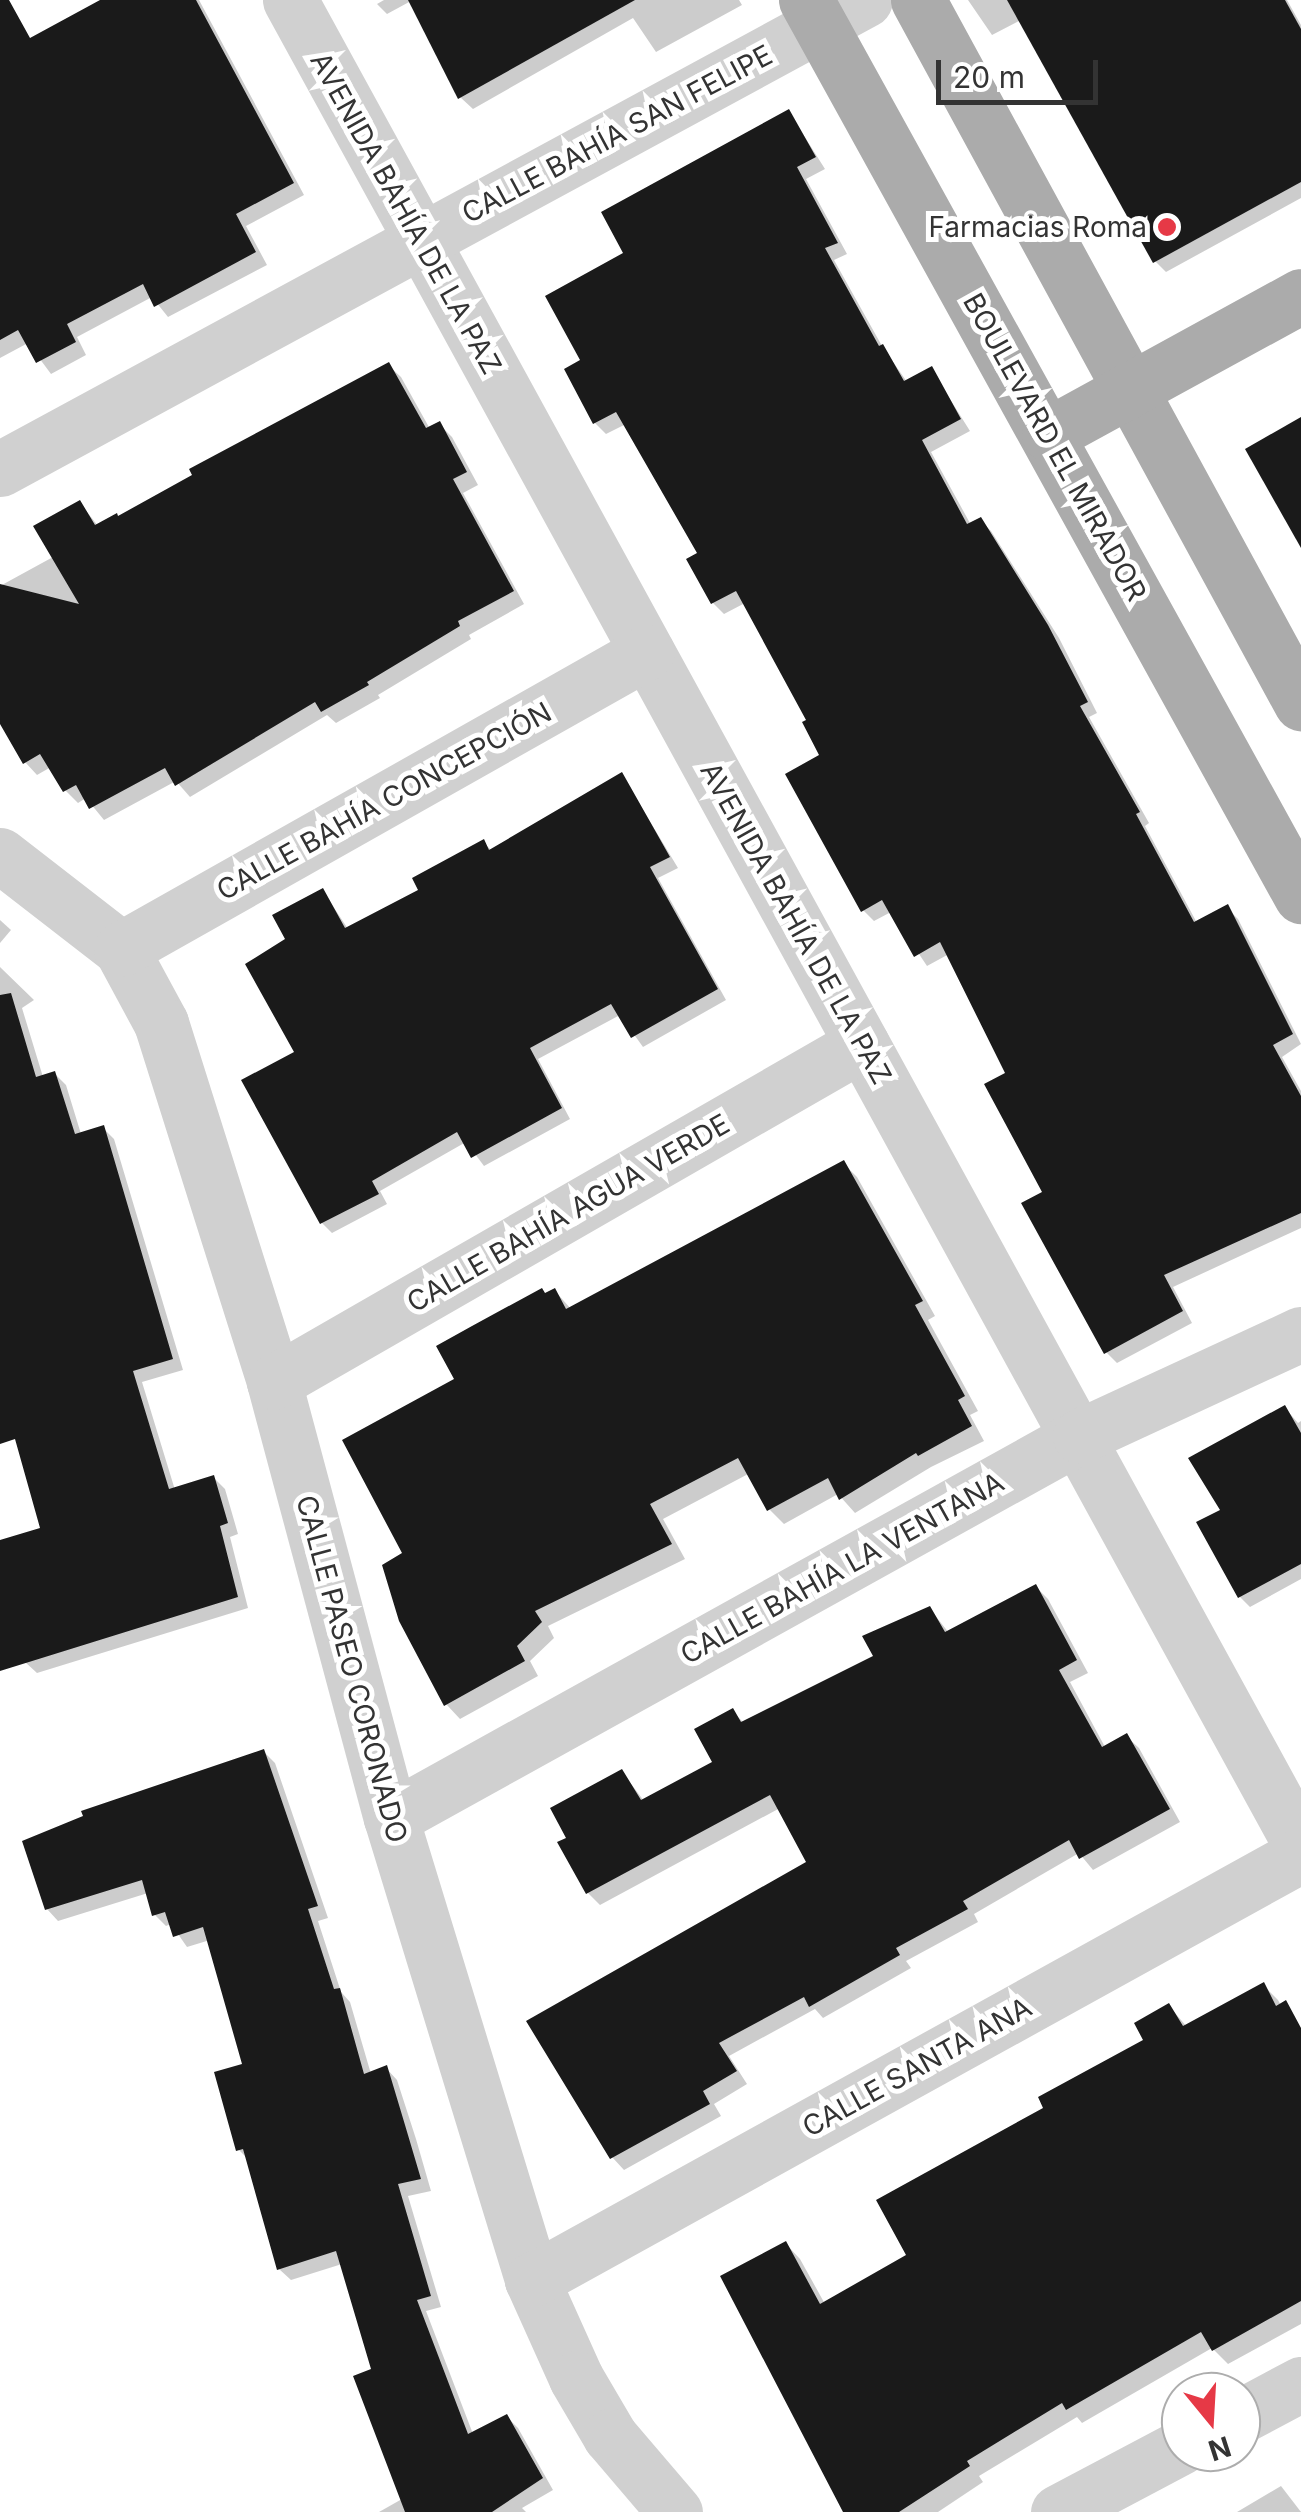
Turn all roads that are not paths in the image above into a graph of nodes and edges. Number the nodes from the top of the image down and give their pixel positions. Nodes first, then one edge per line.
1 (290, 0) edge
2 (918, 0) edge
3 (830, 8) edge
4 (422, 240) junction
5 (1301, 296) edge
6 (1131, 392) junction
7 (1049, 434) junction
8 (0, 469) edge
9 (648, 652) junction
10 (1301, 704) edge
11 (0, 855) edge
12 (1301, 896) edge
13 (121, 949) junction
14 (862, 1044) junction
15 (1301, 1334) edge
16 (274, 1382) junction
17 (1080, 1436) junction
18 (391, 1818) junction
19 (1301, 1846) edge
20 (1301, 1855) edge
21 (532, 2280) junction
22 (1301, 2384) edge
23 (1261, 2405) edge
24 (1161, 2458) edge
25 (675, 2512) edge
26 (1058, 2512) edge

1 - 4 street, AVENIDA BAHÍA DE LA PAZ
2 - 6 main road
3 - 4 street, CALLE BAHÍA SAN FELIPE
3 - 7 main road, BOULEVARD EL MIRADOR
4 - 8 street, CALLE BAHÍA SAN FELIPE
4 - 9 street, AVENIDA BAHÍA DE LA PAZ
5 - 6 main road
6 - 7 main road
6 - 10 main road
7 - 12 main road, BOULEVARD EL MIRADOR
9 - 13 street, CALLE BAHÍA CONCEPCIÓN
9 - 14 street, AVENIDA BAHÍA DE LA PAZ
11 - 13 street, CALLE PASEO CORONADO
13 - 16 street, CALLE PASEO CORONADO
14 - 16 street, CALLE BAHÍA AGUA VERDE
14 - 17 street, AVENIDA BAHÍA DE LA PAZ
15 - 17 street, CALLE BAHÍA LA VENTANA
16 - 18 street, CALLE PASEO CORONADO
17 - 18 street, CALLE BAHÍA LA VENTANA
17 - 19 street, AVENIDA BAHÍA DE LA PAZ
18 - 21 street, CALLE PASEO CORONADO
20 - 21 street, CALLE SANTA ANA
21 - 25 street, CALLE PASEO CORONADO
22 - 23 street
24 - 26 street

